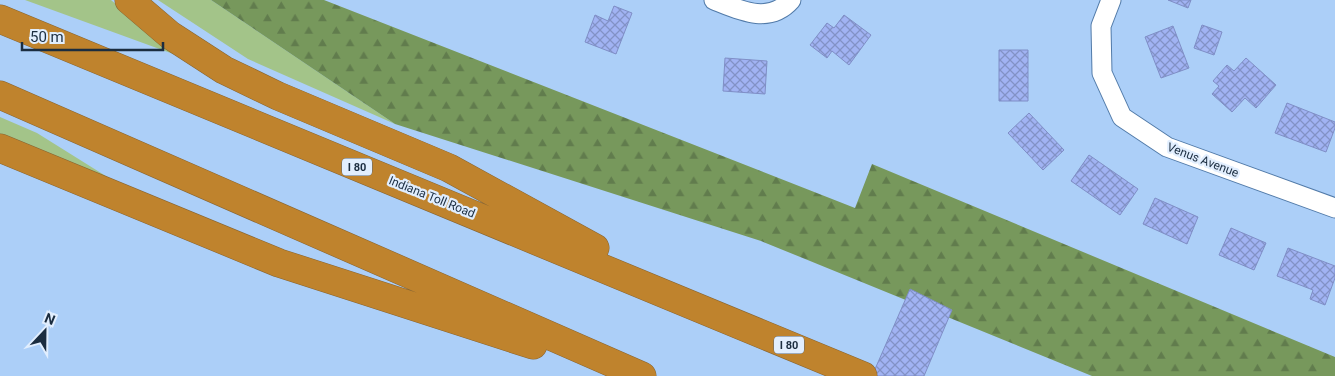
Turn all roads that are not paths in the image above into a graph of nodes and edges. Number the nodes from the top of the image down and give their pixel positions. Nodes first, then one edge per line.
1 (129, 0) edge
2 (714, 0) edge
3 (1111, 0) edge
4 (785, 5) edge
5 (0, 20) edge
6 (0, 95) edge
7 (0, 148) edge
8 (1335, 208) edge
9 (715, 313) junction
10 (628, 376) edge
11 (642, 376) edge
12 (863, 376) edge

1 - 9 highway
2 - 4 street
3 - 8 street, Venus Avenue
5 - 9 highway, Indiana Toll Road / I 80
6 - 11 highway
7 - 10 highway
9 - 12 highway, Indiana Toll Road / I 80

